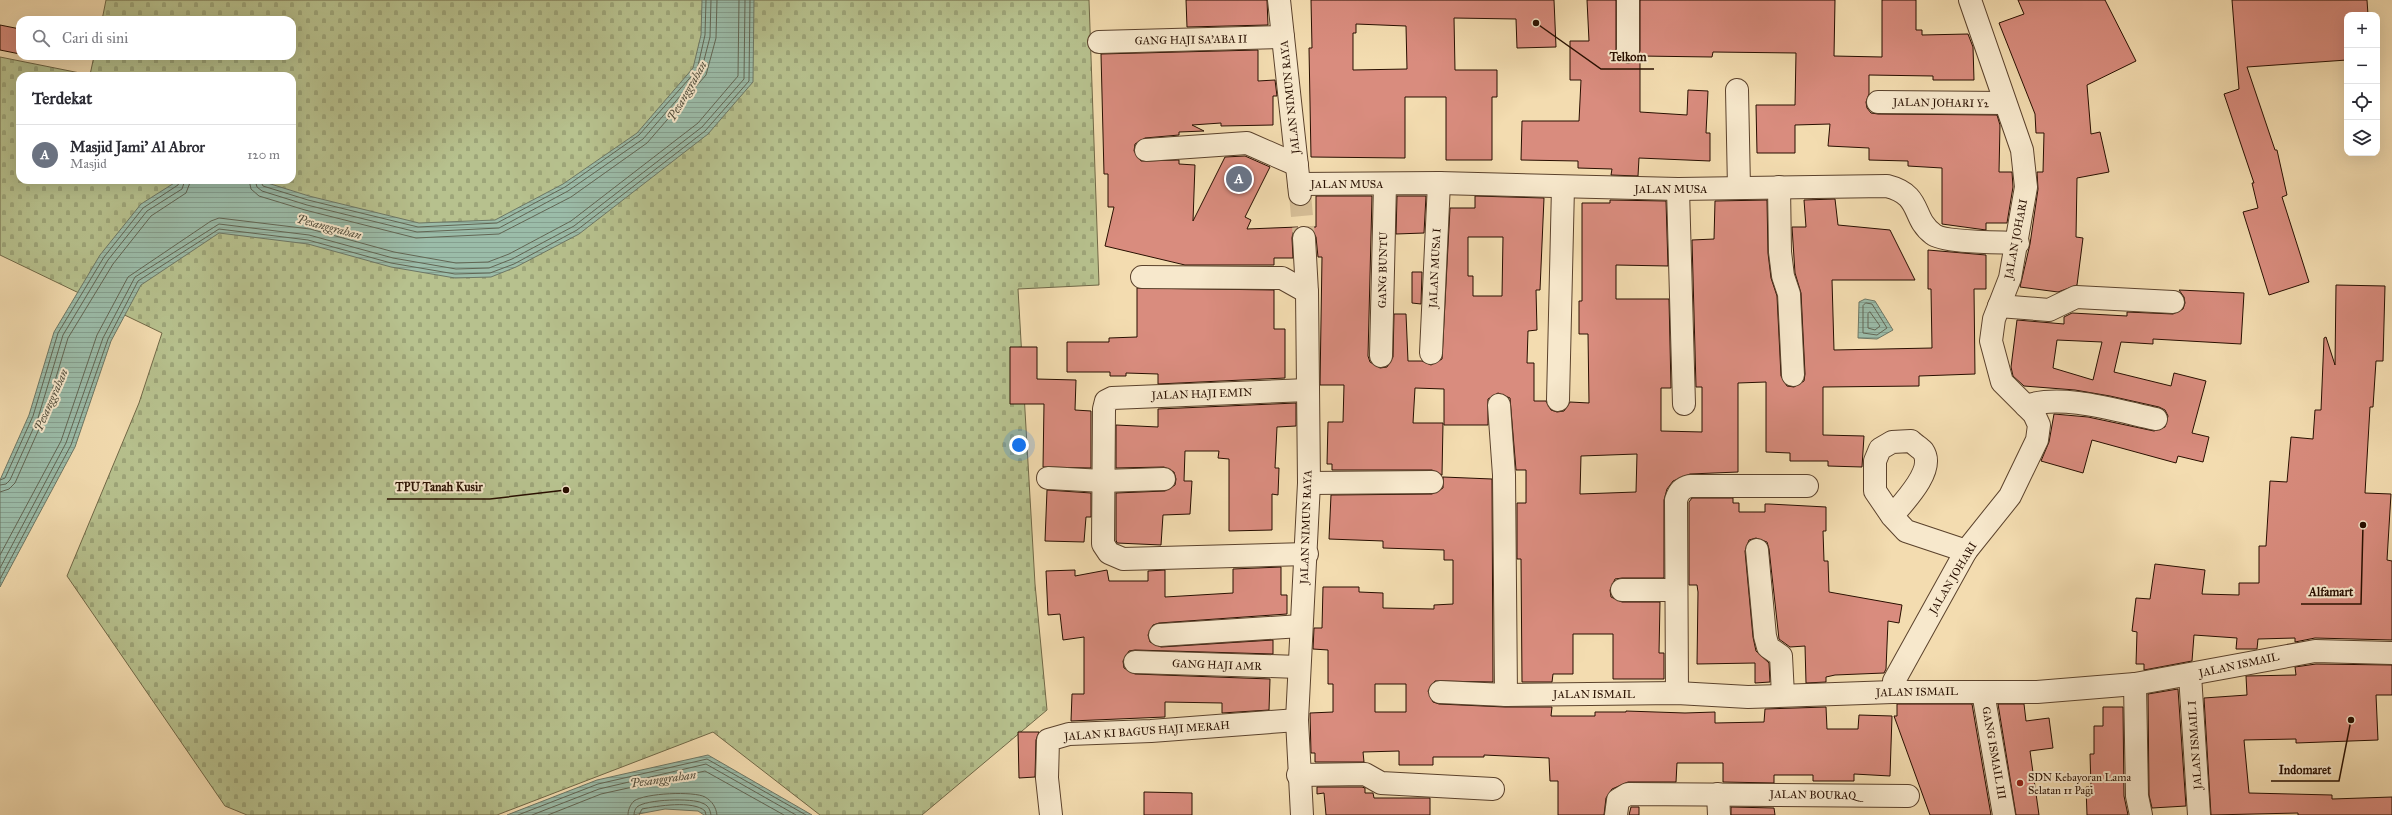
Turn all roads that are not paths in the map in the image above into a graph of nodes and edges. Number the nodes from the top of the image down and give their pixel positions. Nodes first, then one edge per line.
1 (1279, 0) edge
2 (1628, 0) edge
3 (1970, 0) edge
4 (1283, 37) junction
5 (1098, 42) dead end
6 (1628, 51) dead end
7 (1737, 90) dead end
8 (1878, 102) dead end
9 (2005, 104) junction
10 (1146, 150) dead end
11 (1299, 181) junction
12 (1384, 184) junction
13 (1439, 184) junction
14 (1563, 187) junction
15 (1779, 187) junction
16 (1739, 188) junction
17 (1678, 189) junction
18 (1304, 238) tunnel mouth
19 (2018, 243) junction
20 (1142, 277) dead end
21 (1307, 292) junction
22 (2173, 302) dead end
23 (1999, 306) junction
24 (1431, 353) dead end
25 (1381, 356) dead end
26 (1793, 375) dead end
27 (1308, 390) junction
28 (1558, 400) dead end
29 (1498, 404) dead end
30 (1684, 404) dead end
31 (2026, 406) junction
32 (2156, 419) dead end
33 (1048, 478) dead end
34 (1164, 479) dead end
35 (1104, 481) junction
36 (1432, 482) dead end
37 (1309, 483) junction
38 (1807, 486) dead end
39 (1892, 516) dead end
40 (1757, 550) dead end
41 (1966, 551) junction
42 (1307, 554) junction
43 (1622, 590) dead end
44 (1676, 590) junction
45 (1301, 626) junction
46 (1160, 635) dead end
47 (2392, 653) edge
48 (1135, 662) dead end
49 (1298, 667) junction
50 (2190, 675) junction
51 (2135, 684) junction
52 (1440, 692) dead end
53 (1677, 692) junction
54 (1893, 692) junction
55 (1983, 692) junction
56 (1506, 695) junction
57 (1783, 695) junction
58 (1297, 720) junction
59 (1298, 775) junction
60 (1493, 789) dead end
61 (1718, 794) junction
62 (1908, 796) dead end
63 (1616, 813) edge
64 (1051, 815) edge
65 (1302, 815) edge
66 (1719, 815) edge
67 (2004, 815) edge
68 (2141, 815) edge
69 (2199, 815) edge

1 - 4 street, JALAN NIMUN RAYA
2 - 6 street
3 - 9 street, JALAN JOHARI
4 - 5 street, GANG HAJI SA'ABA II
4 - 11 street, JALAN NIMUN RAYA
7 - 16 street
8 - 9 street, JALAN JOHARI Y2
9 - 19 street, JALAN JOHARI
10 - 11 street
11 - 12 street, JALAN MUSA
12 - 13 street, JALAN MUSA
12 - 25 street, GANG BUNTU
13 - 14 street, JALAN MUSA
13 - 24 street, JALAN MUSA I
14 - 17 street, JALAN MUSA
14 - 28 street
15 - 16 street, JALAN MUSA
15 - 19 street, JALAN MUSA
15 - 26 street
16 - 17 street, JALAN MUSA
17 - 30 street
18 - 21 street, JALAN NIMUN RAYA
19 - 23 street, JALAN JOHARI
20 - 21 street
21 - 27 street, JALAN NIMUN RAYA
22 - 23 street
23 - 31 street, JALAN JOHARI
27 - 35 street, JALAN HAJI EMIN
27 - 37 street, JALAN NIMUN RAYA
29 - 56 street
31 - 32 street
31 - 41 street, JALAN JOHARI
33 - 35 street
34 - 35 street
35 - 42 street
36 - 37 street
37 - 42 street, JALAN NIMUN RAYA
38 - 44 street
39 - 41 street
40 - 57 street
41 - 54 street, JALAN JOHARI
42 - 45 street, JALAN NIMUN RAYA
43 - 44 street
44 - 53 street
45 - 46 street
45 - 49 street, JALAN NIMUN RAYA
47 - 50 street, JALAN ISMAIL
48 - 49 street, GANG HAJI AMR
49 - 58 street, JALAN NIMUN RAYA
50 - 51 street, JALAN ISMAIL
50 - 69 street, JALAN ISMAIL I
51 - 55 street, JALAN ISMAIL
51 - 68 street
52 - 56 street, JALAN ISMAIL
53 - 56 street, JALAN ISMAIL
53 - 57 street, JALAN ISMAIL
54 - 55 street, JALAN ISMAIL
54 - 57 street, JALAN ISMAIL
55 - 67 street, GANG ISMAIL III
58 - 59 street, JALAN NIMUN RAYA
58 - 64 street, JALAN KI BAGUS HAJI MERAH
59 - 60 street
59 - 65 street, JALAN NIMUN RAYA
61 - 62 street, JALAN BOURAQ
61 - 63 street, JALAN BOURAQ
61 - 66 street

